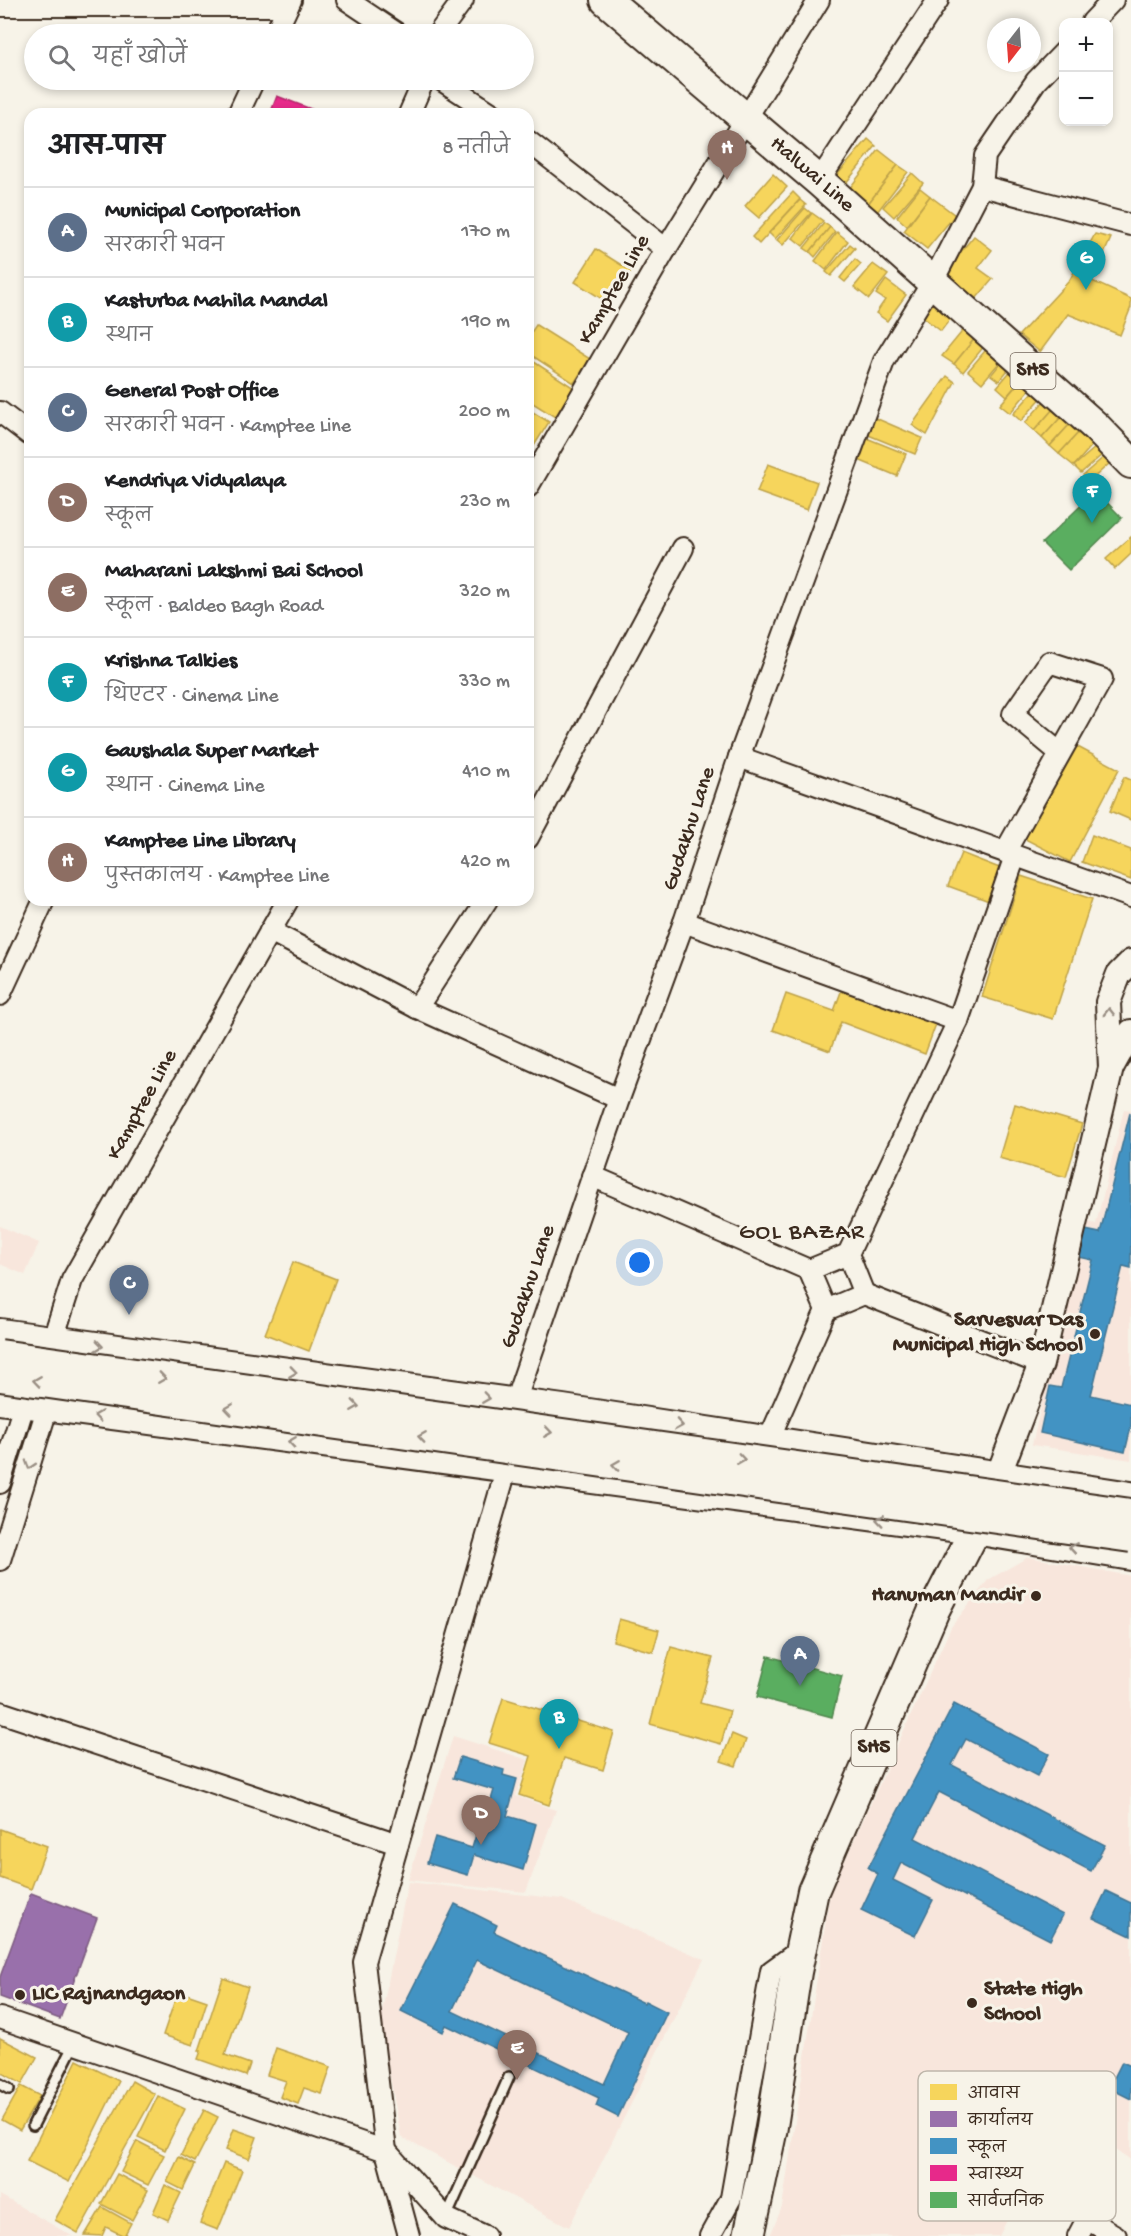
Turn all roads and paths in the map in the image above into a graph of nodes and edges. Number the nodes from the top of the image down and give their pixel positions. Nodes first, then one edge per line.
1 (347, 0) edge
2 (463, 0) edge
3 (606, 0) edge
4 (819, 0) edge
5 (938, 0) edge
6 (1113, 0) edge
7 (290, 3) edge
8 (0, 6) edge
9 (1096, 18) edge
10 (280, 24) edge
11 (383, 24) edge
12 (445, 24) edge
13 (1059, 57) edge
14 (249, 90) edge
15 (420, 90) edge
16 (456, 90) edge
17 (241, 108) edge
18 (412, 108) edge
19 (484, 108) edge
20 (746, 119) junction
21 (534, 146) edge
22 (819, 181) junction
23 (982, 186) junction
24 (1131, 225) edge
25 (666, 249) junction
26 (933, 281) junction
27 (0, 412) edge
28 (24, 430) edge
29 (1131, 463) edge
30 (534, 477) edge
31 (683, 548) dead end
32 (1060, 753) junction
33 (738, 758) junction
34 (534, 827) edge
35 (1010, 854) junction
36 (1131, 897) edge
37 (41, 906) edge
38 (285, 906) edge
39 (483, 906) edge
40 (684, 922) junction
41 (270, 931) junction
42 (1131, 962) edge
43 (0, 995) edge
44 (417, 1008) junction
45 (958, 1021) junction
46 (1131, 1032) edge
47 (1111, 1068) junction
48 (619, 1099) junction
49 (592, 1176) junction
50 (848, 1254) junction
51 (809, 1270) junction
52 (864, 1294) junction
53 (826, 1310) junction
54 (0, 1331) edge
55 (53, 1339) junction
56 (0, 1354) edge
57 (1041, 1364) junction
58 (0, 1376) edge
59 (0, 1402) edge
60 (515, 1402) junction
61 (35, 1407) junction
62 (769, 1439) junction
63 (506, 1470) junction
64 (999, 1474) junction
65 (0, 1483) edge
66 (1131, 1494) edge
67 (1131, 1514) edge
68 (974, 1532) junction
69 (1131, 1537) edge
70 (1131, 1557) edge
71 (0, 1560) edge
72 (0, 1712) edge
73 (398, 1844) junction
74 (798, 1961) junction
75 (0, 2018) edge
76 (74, 2044) junction
77 (509, 2077) dead end
78 (33, 2125) dead end
79 (386, 2151) junction
80 (446, 2218) junction
81 (1086, 2221) edge
82 (1090, 2221) edge
83 (409, 2236) edge
84 (485, 2236) edge
85 (710, 2236) edge
86 (749, 2236) edge
87 (1078, 2236) edge
88 (1116, 2236) edge

1 - 11 street
2 - 12 street
3 - 20 main road, Halwai Line / SH5
4 - 20 street, Kamptee Line
5 - 22 street
6 - 9 street
7 - 8 street
7 - 10 street
13 - 23 street
14 - 17 street
15 - 18 street
16 - 19 street
20 - 22 main road, Halwai Line / SH5
20 - 25 street, Kamptee Line
21 - 25 street
22 - 26 main road, Halwai Line / SH5
23 - 24 street
23 - 26 street, Gudakhu Lane
25 - 30 street, Kamptee Line
26 - 29 main road, SH5
26 - 33 street, Gudakhu Lane
27 - 28 street
31 - 34 street
32 - 32 street
32 - 35 street
33 - 35 street
33 - 40 street, Gudakhu Lane
35 - 36 street
35 - 45 street
37 - 43 street
38 - 41 street, Kamptee Line
39 - 44 street
40 - 45 street
40 - 48 street, Gudakhu Lane
41 - 44 street
41 - 55 street, Kamptee Line
47 -> 42 street
44 - 48 street
45 - 50 street
46 - 47 street
47 - 57 street
48 - 49 street, Gudakhu Lane
49 - 51 street
49 - 60 street, Gudakhu Lane
50 - 51 street
50 - 52 street
51 - 53 street
52 - 53 street
52 - 57 street
53 - 62 street
54 - 55 street
55 -> 60 street
56 -> 67 main road, bridge
57 - 64 street
69 -> 58 main road, bridge
59 - 61 street
60 -> 62 street
63 -> 61 street
61 - 65 street
61 -> 71 street
62 - 64 street
68 -> 63 street
63 - 73 street
64 - 66 street
64 - 68 street
70 -> 68 street
68 - 74 main road, SH5
72 - 73 street
73 - 79 street
74 - 85 street
74 - 86 main road, SH5
75 - 76 street
76 - 78 lane
76 - 79 street
77 - 80 lane
79 - 80 street
79 - 83 street
80 - 84 street
81 - 87 street
82 - 88 street

